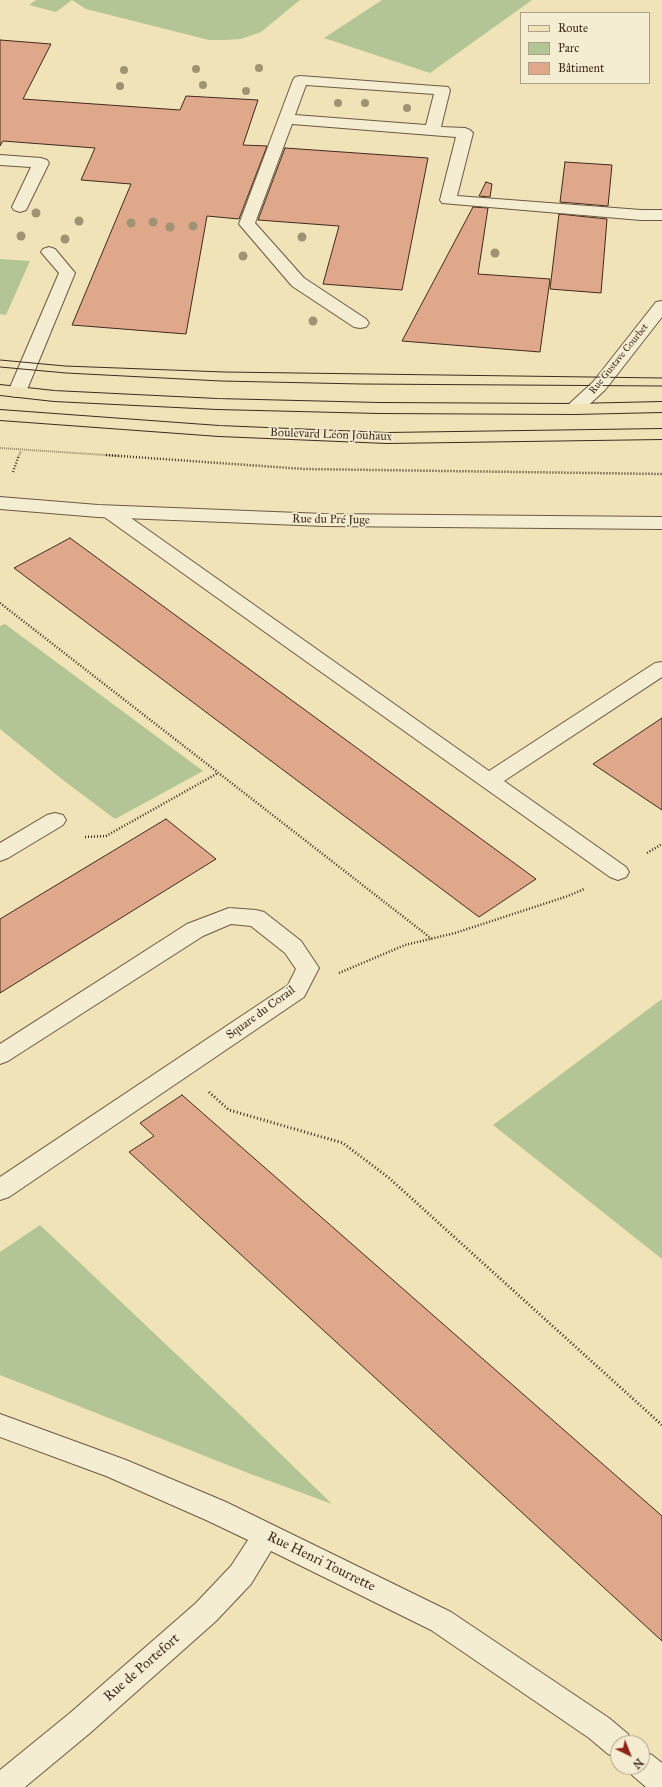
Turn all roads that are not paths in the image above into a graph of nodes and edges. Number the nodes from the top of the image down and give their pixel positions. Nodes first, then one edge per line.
1 (286, 119) junction
2 (432, 131) junction
3 (0, 160) edge
4 (20, 206) dead end
5 (662, 215) edge
6 (49, 252) dead end
7 (662, 306) edge
8 (360, 323) dead end
9 (8, 391) edge
10 (662, 407) edge
11 (574, 409) junction
12 (0, 415) edge
13 (662, 434) edge
14 (0, 503) edge
15 (110, 512) junction
16 (662, 523) edge
17 (662, 668) edge
18 (489, 781) junction
19 (55, 820) road end
20 (0, 853) edge
21 (618, 872) road end
22 (0, 1055) edge
23 (0, 1190) edge
24 (0, 1425) edge
25 (266, 1535) junction
26 (610, 1737) edge
27 (650, 1772) edge
28 (662, 1782) edge
29 (2, 1787) edge

1 - 2 street
1 - 2 street
1 - 8 street
2 - 5 street
3 - 4 street
6 - 9 street
7 - 11 street, Rue Gustave Courbet
9 - 11 main road
10 - 11 main road
12 - 13 main road, Boulevard Léon Jouhaux
14 - 15 street, Rue du Pré Juge
15 - 16 street, Rue du Pré Juge
15 - 18 street
17 - 18 street
18 - 21 street
19 - 20 street
22 - 23 street, Square du Corail
24 - 25 street, Rue Henri Tourrette
25 - 26 street, Rue Henri Tourrette
25 - 29 street, Rue de Portefort
27 - 28 street

